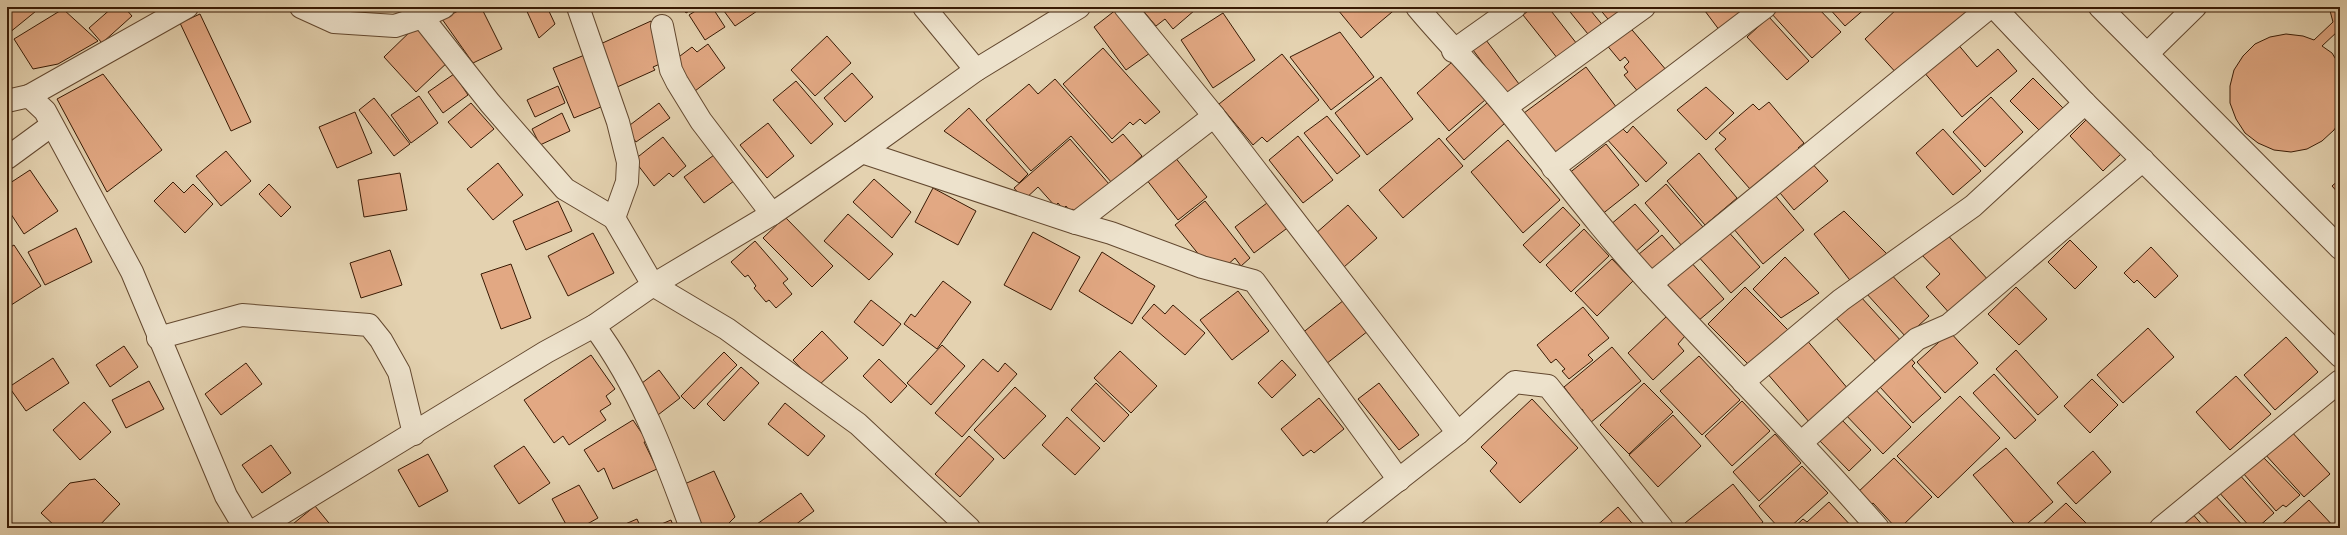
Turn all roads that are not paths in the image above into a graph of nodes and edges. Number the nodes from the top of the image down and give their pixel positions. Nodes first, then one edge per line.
1 (187, 7) edge
2 (301, 7) edge
3 (444, 7) edge
4 (578, 7) edge
5 (924, 7) edge
6 (1079, 7) edge
7 (1125, 7) edge
8 (1417, 7) edge
9 (1515, 7) edge
10 (1644, 7) edge
11 (1765, 7) edge
12 (1990, 7) edge
13 (1994, 7) edge
14 (2100, 7) edge
15 (2195, 7) edge
16 (422, 18) junction
17 (662, 26) dead end
18 (1453, 51) junction
19 (2147, 54) junction
20 (976, 70) junction
21 (29, 96) junction
22 (7, 101) edge
23 (2085, 103) junction
24 (1506, 107) junction
25 (1214, 116) junction
26 (52, 124) junction
27 (862, 152) junction
28 (7, 158) edge
29 (2143, 160) junction
30 (1553, 168) junction
31 (772, 214) junction
32 (614, 218) junction
33 (1076, 223) junction
34 (2340, 248) edge
35 (1651, 284) junction
36 (652, 286) junction
37 (594, 326) junction
38 (158, 338) junction
39 (2340, 356) edge
40 (1743, 382) junction
41 (2340, 382) edge
42 (414, 434) junction
43 (1458, 434) junction
44 (1802, 442) junction
45 (1399, 480) junction
46 (245, 528) edge
47 (258, 528) edge
48 (691, 528) edge
49 (968, 528) edge
50 (1337, 528) edge
51 (1662, 528) edge
52 (1878, 528) edge
53 (2161, 528) edge

1 - 21 street
2 - 16 street
3 - 16 street
4 - 32 street
5 - 20 street
6 - 20 street
7 - 25 street
8 - 18 street
9 - 18 street
10 - 24 street
11 - 30 street
12 - 35 street
13 - 23 street
14 - 19 street
15 - 19 street
16 - 32 street
17 - 31 street
18 - 24 street
19 - 34 street
20 - 27 street
21 - 22 street
21 - 26 street
23 - 29 street
23 - 40 street
24 - 30 street
25 - 33 street
25 - 43 street
26 - 28 street
26 - 38 street
27 - 31 street
27 - 33 street
29 - 39 street
29 - 44 street
30 - 35 street
31 - 36 street
32 - 36 street
33 - 45 street
35 - 40 street
36 - 37 street
36 - 49 street
37 - 42 street
37 - 48 street
38 - 42 street
38 - 46 street
40 - 44 street
41 - 53 street
42 - 47 street
43 - 45 street
43 - 51 street
44 - 52 street
45 - 50 street

